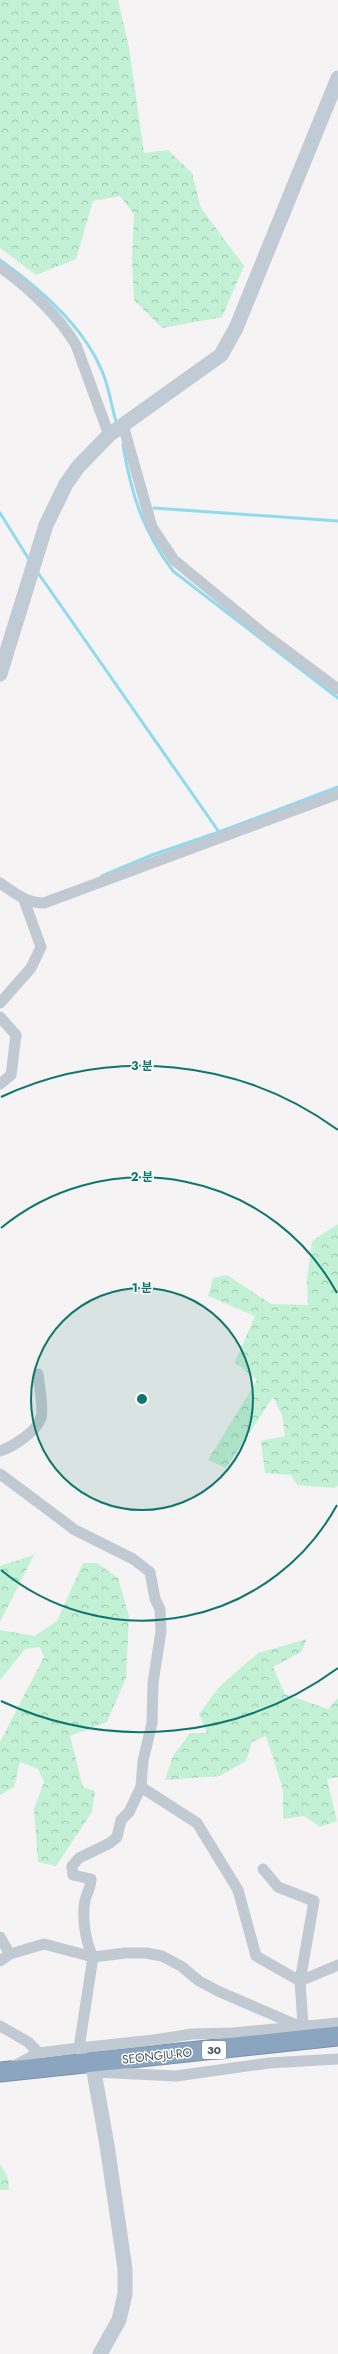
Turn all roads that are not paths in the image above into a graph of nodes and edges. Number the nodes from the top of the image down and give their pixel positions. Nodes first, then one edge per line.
1 (338, 78) edge
2 (0, 267) edge
3 (116, 430) junction
4 (0, 674) edge
5 (338, 689) edge
6 (338, 794) edge
7 (0, 883) edge
8 (24, 900) junction
9 (0, 1003) edge
10 (0, 1017) edge
11 (0, 1084) edge
12 (38, 1374) dead end
13 (0, 1451) edge
14 (0, 1474) edge
15 (141, 1787) junction
16 (264, 1869) dead end
17 (0, 1937) edge
18 (10, 1954) junction
19 (92, 1957) junction
20 (0, 1961) edge
21 (338, 1965) edge
22 (300, 1981) junction
23 (338, 2023) edge
24 (0, 2026) edge
25 (303, 2034) junction
26 (338, 2036) edge
27 (338, 2047) edge
28 (79, 2048) junction
29 (39, 2053) junction
30 (338, 2059) edge
31 (92, 2068) junction
32 (1, 2075) edge
33 (100, 2354) edge

1 - 3 street
2 - 3 street
3 - 4 street
3 - 5 street
6 - 8 street
7 - 8 street
8 - 9 street
10 - 11 street
12 - 13 street
14 - 15 street
15 - 19 street
15 - 22 street
16 - 22 street
17 - 18 street
18 - 19 street
18 - 20 street
19 - 25 street
19 - 28 street
21 - 22 street
22 - 25 street
23 - 25 street
24 - 29 street
25 - 26 highway, SEONGJU-RO / 30
25 - 28 street
25 - 31 highway, SEONGJU-RO / 30
27 - 31 highway, SEONGJU-RO / 30
28 - 29 street
28 - 31 street
29 - 32 street
30 - 31 street
31 - 32 highway, SEONGJU-RO / 30
31 - 33 street

